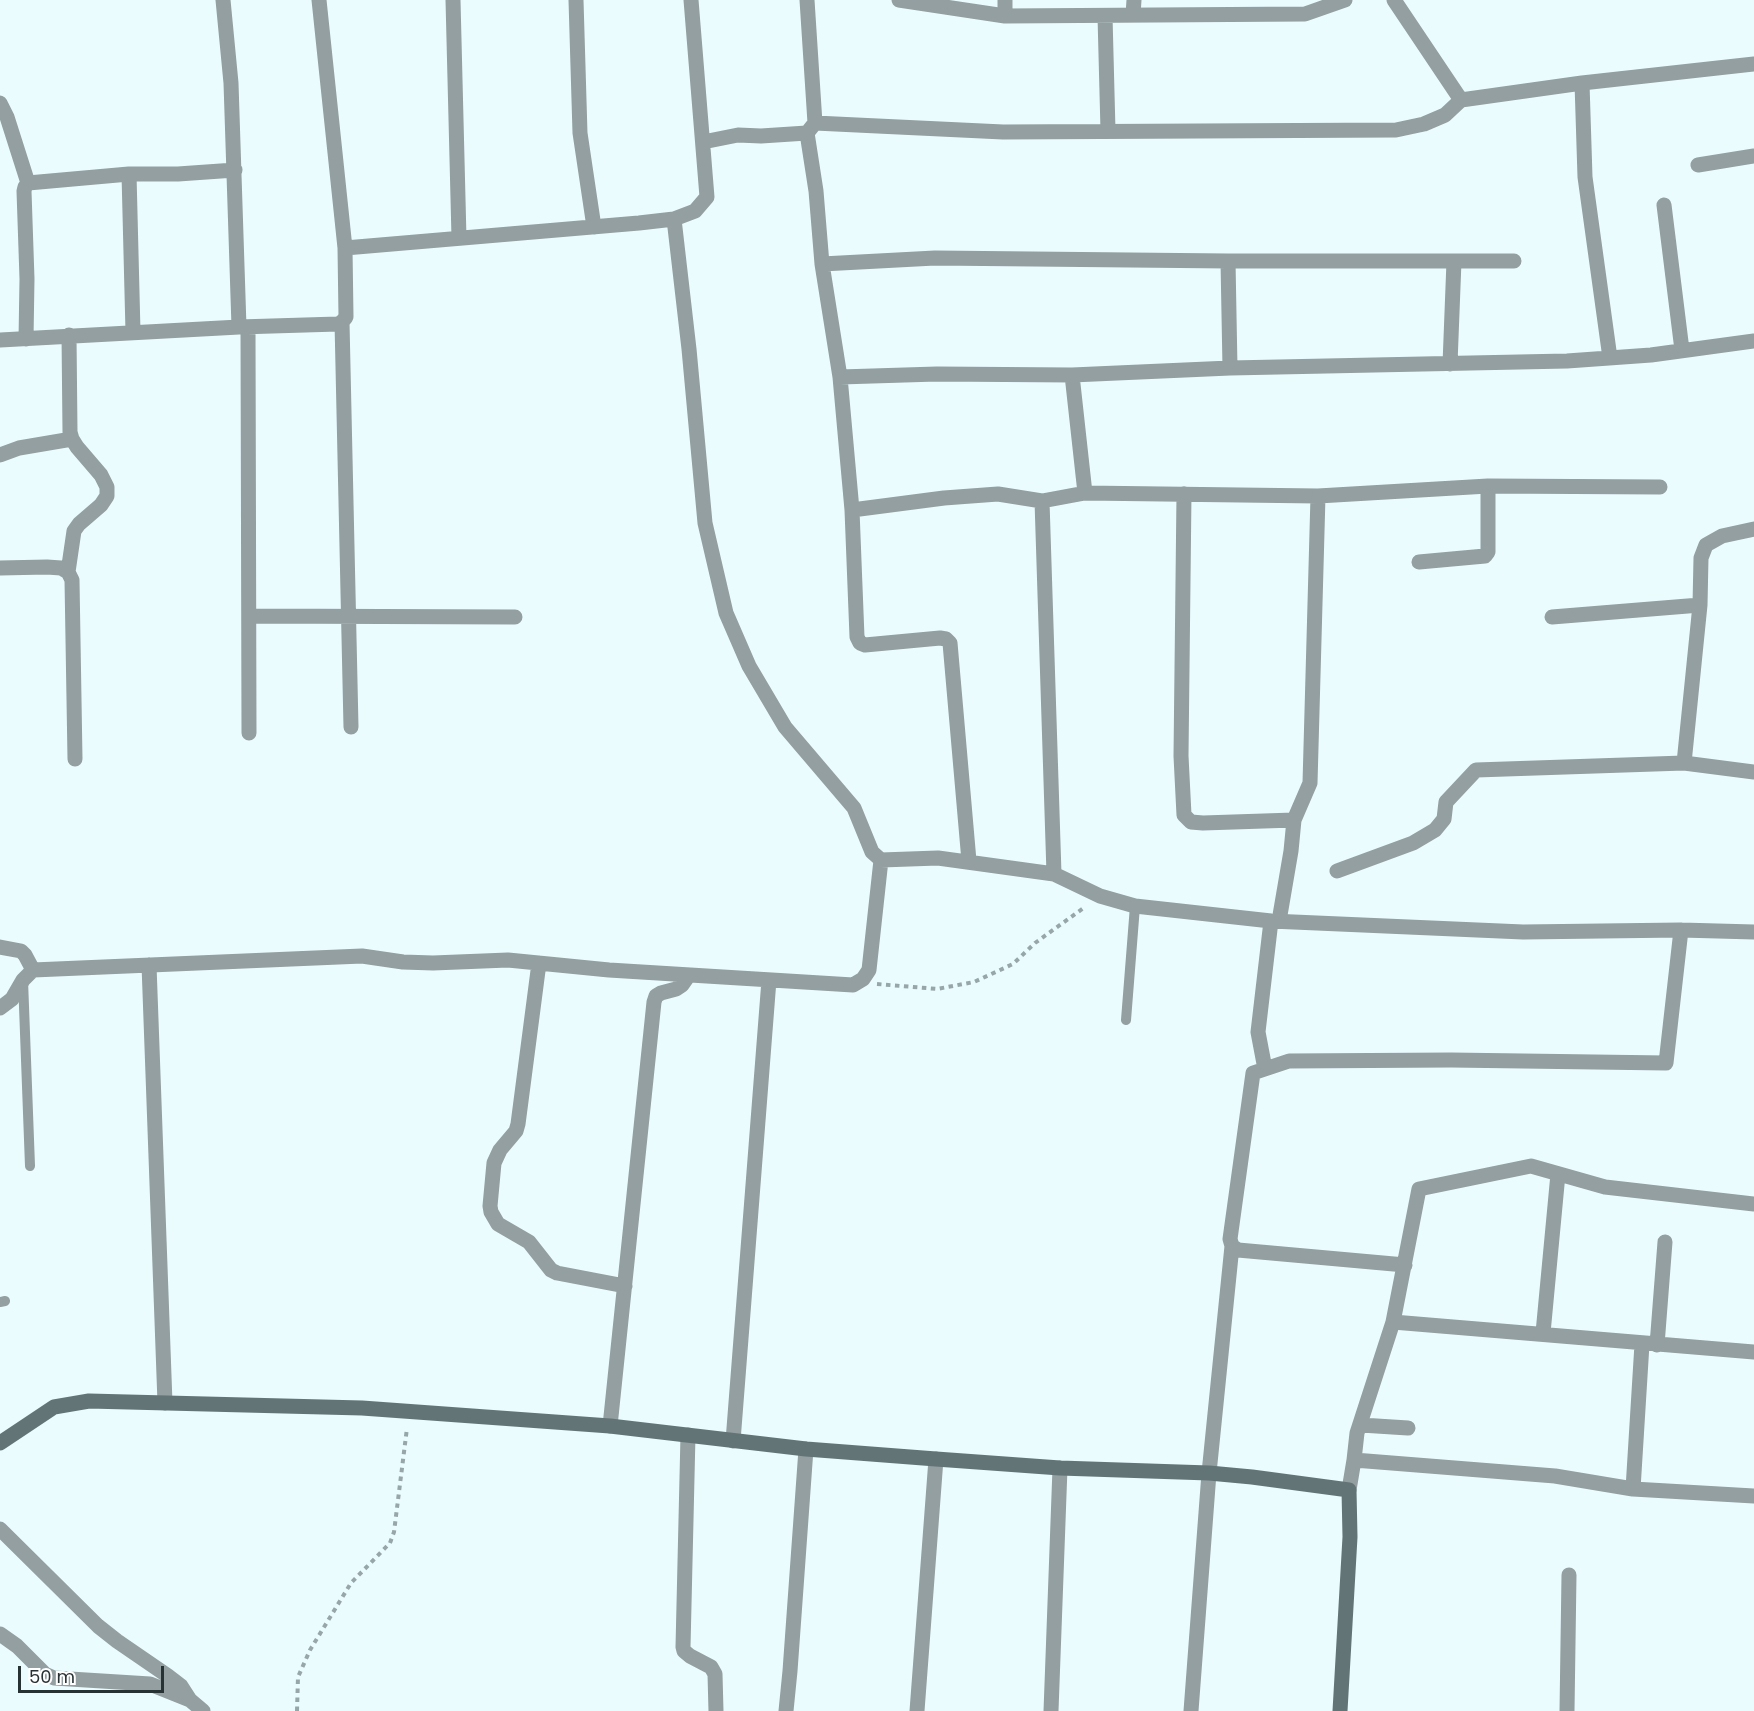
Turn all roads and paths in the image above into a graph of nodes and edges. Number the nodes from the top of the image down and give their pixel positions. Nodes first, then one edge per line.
1 (224, 0) edge
2 (319, 0) edge
3 (453, 0) edge
4 (576, 0) edge
5 (691, 0) edge
6 (807, 0) edge
7 (899, 0) edge
8 (1005, 0) edge
9 (1345, 0) edge
10 (1394, 0) edge
11 (1134, 8) edge
12 (1005, 16) junction
13 (1105, 16) junction
14 (1754, 64) edge
15 (1582, 83) junction
16 (1461, 100) junction
17 (0, 104) edge
18 (811, 128) junction
19 (1108, 131) junction
20 (703, 142) junction
21 (1754, 156) edge
22 (1698, 165) dead end
23 (235, 170) junction
24 (129, 174) junction
25 (28, 183) junction
26 (1664, 205) dead end
27 (674, 219) junction
28 (594, 227) junction
29 (459, 238) junction
30 (345, 248) junction
31 (1228, 261) junction
32 (1454, 261) junction
33 (1514, 261) dead end
34 (822, 264) junction
35 (342, 322) junction
36 (244, 327) junction
37 (133, 332) junction
38 (69, 335) junction
39 (0, 339) edge
40 (26, 339) junction
41 (1754, 341) edge
42 (1682, 350) junction
43 (1610, 358) junction
44 (1450, 364) junction
45 (1230, 368) junction
46 (1072, 375) junction
47 (840, 377) junction
48 (72, 439) junction
49 (0, 455) edge
50 (1488, 486) junction
51 (1660, 487) dead end
52 (1085, 493) junction
53 (1185, 494) junction
54 (1318, 496) junction
55 (1042, 501) junction
56 (852, 510) junction
57 (1754, 529) edge
58 (1419, 562) dead end
59 (0, 568) edge
60 (68, 572) junction
61 (1700, 605) junction
62 (249, 616) junction
63 (349, 617) junction
64 (515, 617) dead end
65 (1552, 617) dead end
66 (351, 727) dead end
67 (249, 733) dead end
68 (75, 759) dead end
69 (1684, 763) junction
70 (1754, 772) edge
71 (1294, 820) junction
72 (881, 860) junction
73 (969, 861) junction
74 (1337, 871) dead end
75 (1054, 874) junction
76 (1100, 896) junction
77 (1135, 906) junction
78 (1275, 921) junction
79 (1681, 930) junction
80 (1754, 932) edge
81 (0, 946) edge
82 (539, 963) junction
83 (149, 965) junction
84 (28, 975) junction
85 (689, 975) junction
86 (769, 980) junction
87 (863, 980) junction
88 (0, 1008) edge
89 (1126, 1020) dead end
90 (1265, 1069) junction
91 (30, 1166) dead end
92 (1558, 1174) junction
93 (1754, 1204) edge
94 (1665, 1242) dead end
95 (1232, 1246) junction
96 (1405, 1265) junction
97 (624, 1286) junction
98 (1393, 1322) junction
99 (1543, 1333) junction
100 (1650, 1344) junction
101 (1754, 1352) edge
102 (165, 1403) junction
103 (410, 1411) junction
104 (610, 1425) junction
105 (1361, 1425) junction
106 (1408, 1428) dead end
107 (688, 1435) junction
108 (734, 1441) junction
109 (0, 1443) edge
110 (806, 1449) junction
111 (936, 1459) junction
112 (1354, 1460) junction
113 (1060, 1468) junction
114 (1209, 1473) junction
115 (1633, 1489) junction
116 (1348, 1490) junction
117 (1754, 1496) edge
118 (0, 1529) edge
119 (1569, 1575) dead end
120 (0, 1634) edge
121 (190, 1700) junction
122 (203, 1711) edge
123 (297, 1711) edge
124 (716, 1711) edge
125 (786, 1711) edge
126 (917, 1711) edge
127 (1051, 1711) edge
128 (1191, 1711) edge
129 (1340, 1711) edge
130 (1567, 1711) edge

1 - 23 street
2 - 30 street
3 - 29 street
4 - 28 street
5 - 20 street
6 - 18 street
7 - 12 street
8 - 12 street
9 - 11 street
10 - 16 street
11 - 13 street
12 - 13 street
13 - 19 street
14 - 15 street
15 - 16 street
15 - 43 street
16 - 19 street
17 - 25 street
18 - 19 street
18 - 20 street
18 - 34 street
20 - 27 street
21 - 22 street
23 - 24 street
23 - 36 street
24 - 25 street
24 - 37 street
25 - 40 street
26 - 42 street
27 - 28 street
27 - 72 street
28 - 29 street
29 - 30 street
30 - 35 street
31 - 32 street
31 - 34 street
31 - 45 street
32 - 33 street
32 - 44 street
34 - 47 street
35 - 36 street
35 - 63 street
36 - 37 street
36 - 62 street
37 - 38 street
38 - 40 street
38 - 48 street
39 - 40 street
41 - 42 street
42 - 43 street
43 - 44 street
44 - 45 street
45 - 46 street
46 - 47 street
46 - 52 street
47 - 56 street
48 - 49 street
48 - 60 street
50 - 51 street
50 - 54 street
50 - 58 street
52 - 53 street
52 - 55 street
53 - 54 street
53 - 71 street
54 - 71 street
55 - 56 street
55 - 75 street
56 - 73 street
57 - 61 street
59 - 60 street
60 - 68 street
61 - 65 street
61 - 69 street
62 - 63 street
62 - 67 street
63 - 64 street
63 - 66 street
69 - 70 street
69 - 74 street
71 - 78 street
72 - 73 street
72 - 87 street
73 - 75 street
75 - 76 street
76 - 77 street
76 - 87 path
77 - 78 street
77 - 89 lane
78 - 79 street
78 - 90 street
79 - 80 street
79 - 90 street
81 - 84 street
82 - 83 street
82 - 85 street
82 - 97 street
83 - 84 street
83 - 102 street
84 - 88 street
84 - 91 lane
85 - 86 street
85 - 97 street
86 - 87 street
86 - 108 street
90 - 95 street
92 - 93 street
92 - 96 street
92 - 99 street
94 - 100 street
95 - 96 street
95 - 114 street
96 - 98 street
97 - 104 street
98 - 99 street
98 - 105 street
99 - 100 street
100 - 101 street
100 - 115 street
102 - 103 main road
102 - 109 main road
103 - 104 main road
103 - 123 path
104 - 107 main road
105 - 106 street
105 - 112 street
107 - 108 main road
107 - 124 street
108 - 110 main road
110 - 111 main road
110 - 125 street
111 - 113 main road
111 - 126 street
112 - 115 street
112 - 116 street
113 - 114 main road
113 - 127 street
114 - 116 main road
114 - 128 street
115 - 117 street
116 - 129 main road
118 - 121 street
119 - 130 street
120 - 121 street
121 - 122 street

